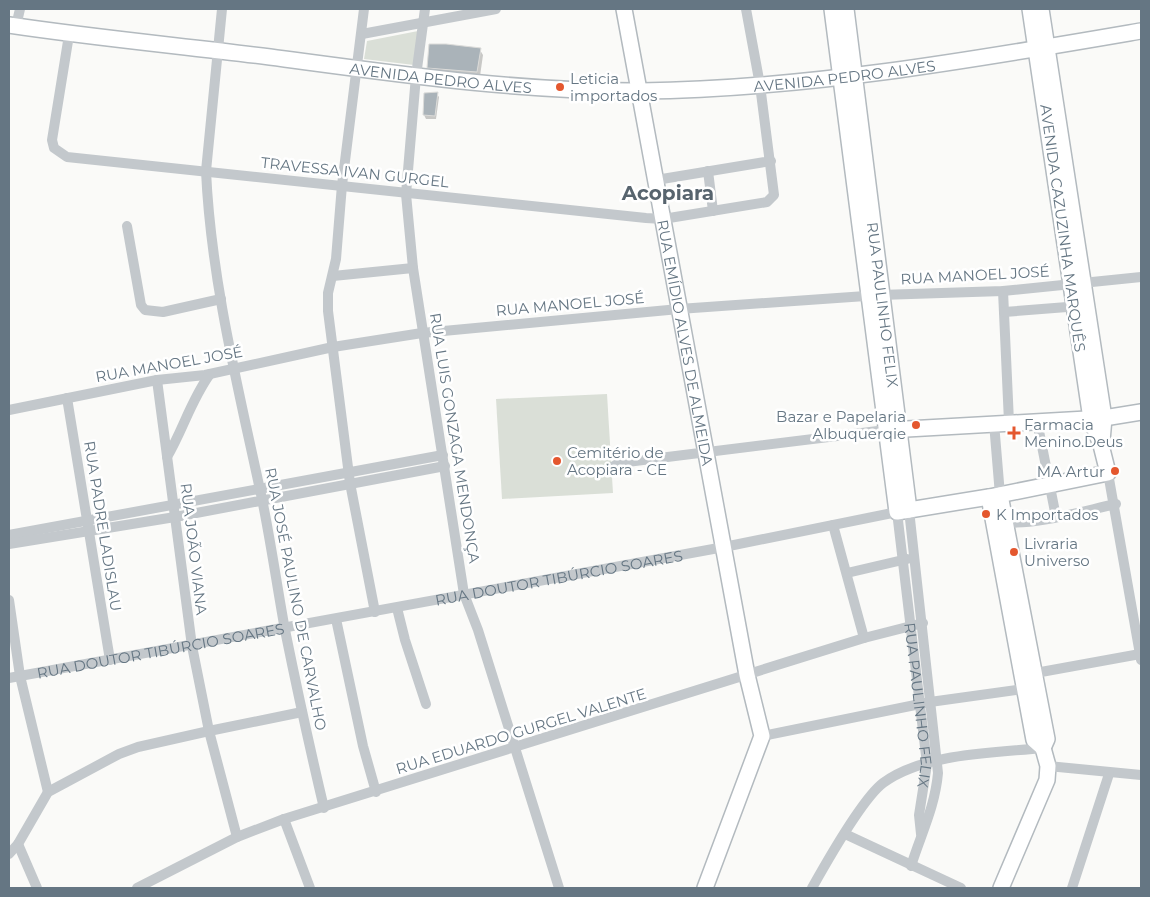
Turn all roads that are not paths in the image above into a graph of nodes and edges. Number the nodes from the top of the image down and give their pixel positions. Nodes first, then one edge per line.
1 (20, 9) edge
2 (222, 9) edge
3 (364, 9) edge
4 (425, 9) edge
5 (496, 9) edge
6 (624, 9) edge
7 (746, 9) edge
8 (832, 9) edge
9 (846, 9) edge
10 (1030, 9) edge
11 (1041, 9) edge
12 (424, 22) junction
13 (12, 26) edge
14 (1141, 31) edge
15 (362, 34) junction
16 (69, 35) junction
17 (1042, 48) junction
18 (218, 50) junction
19 (358, 68) junction
20 (848, 75) junction
21 (416, 76) junction
22 (760, 85) junction
23 (639, 91) junction
24 (771, 161) junction
25 (206, 171) junction
26 (708, 171) junction
27 (656, 180) junction
28 (342, 185) junction
29 (406, 194) junction
30 (713, 211) junction
31 (663, 219) junction
32 (127, 226) dead end
33 (413, 268) junction
34 (333, 276) junction
35 (1141, 277) edge
36 (1076, 284) junction
37 (1004, 291) junction
38 (875, 295) junction
39 (221, 299) junction
40 (1080, 306) junction
41 (679, 309) junction
42 (1004, 312) junction
43 (422, 333) junction
44 (333, 347) junction
45 (234, 368) junction
46 (210, 374) junction
47 (157, 380) junction
48 (66, 398) junction
49 (9, 410) edge
50 (1141, 412) edge
51 (1097, 419) junction
52 (1037, 421) junction
53 (1002, 422) junction
54 (892, 430) junction
55 (707, 452) junction
56 (443, 455) junction
57 (167, 457) junction
58 (445, 466) junction
59 (609, 469) dead end
60 (1108, 473) junction
61 (349, 478) junction
62 (1049, 485) junction
63 (260, 490) junction
64 (995, 496) junction
65 (262, 500) junction
66 (1116, 504) junction
67 (903, 511) junction
68 (174, 512) junction
69 (1056, 517) junction
70 (1000, 522) junction
71 (833, 525) junction
72 (89, 526) junction
73 (9, 535) edge
74 (9, 544) edge
75 (724, 547) junction
76 (914, 558) junction
77 (902, 559) junction
78 (847, 573) junction
79 (464, 594) junction
80 (9, 600) edge
81 (397, 608) junction
82 (375, 612) junction
83 (336, 620) junction
84 (923, 623) junction
85 (911, 626) junction
86 (285, 629) junction
87 (864, 638) junction
88 (192, 646) junction
89 (1141, 657) edge
90 (110, 660) junction
91 (747, 675) junction
92 (20, 676) junction
93 (9, 678) edge
94 (1029, 681) junction
95 (925, 703) junction
96 (426, 704) dead end
97 (302, 712) junction
98 (209, 731) junction
99 (762, 736) junction
100 (1043, 748) junction
101 (514, 749) junction
102 (938, 761) junction
103 (927, 764) junction
104 (1048, 766) junction
105 (1109, 774) junction
106 (1141, 775) edge
107 (48, 792) junction
108 (376, 792) junction
109 (324, 808) junction
110 (284, 820) junction
111 (844, 834) junction
112 (921, 834) junction
113 (237, 837) junction
114 (18, 844) junction
115 (9, 854) edge
116 (910, 866) junction
117 (37, 888) edge
118 (137, 888) edge
119 (310, 888) edge
120 (558, 888) edge
121 (705, 888) edge
122 (812, 888) edge
123 (961, 888) edge
124 (1001, 888) edge
125 (1072, 888) edge

1 - 13 street
2 - 18 street, RUA JOSÉ PAULINO DE CARVALHO
3 - 15 street
4 - 12 street, RUA LUIS GONZAGA MENDONÇA
5 - 12 street
6 - 23 main road, RUA EMÍDIO ALVES DE ALMEIDA
7 - 22 street
8 - 20 main road, RUA PAULINHO FELIX
9 - 20 main road, RUA PAULINHO FELIX
10 - 17 main road, AVENIDA CAZUZINHA MARQUÊS
11 - 17 main road, AVENIDA CAZUZINHA MARQUÊS
12 - 15 street
12 - 21 street, RUA LUIS GONZAGA MENDONÇA
13 - 16 main road, AVENIDA PEDRO ALVES
14 - 17 main road, AVENIDA PEDRO ALVES
15 - 19 street
16 - 18 main road, AVENIDA PEDRO ALVES
16 - 25 street, TRAVESSA IVAN GURGEL
17 - 20 main road, AVENIDA PEDRO ALVES
17 - 36 main road, AVENIDA CAZUZINHA MARQUÊS
18 - 19 main road, AVENIDA PEDRO ALVES
18 - 25 street, RUA JOSÉ PAULINO DE CARVALHO
19 - 21 main road, AVENIDA PEDRO ALVES
19 - 28 street
20 - 22 main road, AVENIDA PEDRO ALVES
20 - 38 main road, RUA PAULINHO FELIX
21 - 23 main road, AVENIDA PEDRO ALVES
21 - 29 street, RUA LUIS GONZAGA MENDONÇA
22 - 23 main road, AVENIDA PEDRO ALVES
22 - 24 street
23 - 27 main road, RUA EMÍDIO ALVES DE ALMEIDA
24 - 26 street
24 - 30 street, TRAVESSA IVAN GURGEL
25 - 28 street, TRAVESSA IVAN GURGEL
25 - 39 street, RUA JOSÉ PAULINO DE CARVALHO
26 - 27 street
26 - 30 street
27 - 31 main road, RUA EMÍDIO ALVES DE ALMEIDA
28 - 29 street, TRAVESSA IVAN GURGEL
28 - 34 street
29 - 31 street, TRAVESSA IVAN GURGEL
29 - 33 street, RUA LUIS GONZAGA MENDONÇA
30 - 31 street, TRAVESSA IVAN GURGEL
31 - 41 main road, RUA EMÍDIO ALVES DE ALMEIDA
32 - 39 street
33 - 34 street
33 - 43 street, RUA LUIS GONZAGA MENDONÇA
34 - 44 street
35 - 36 street, RUA MANOEL JOSÉ
36 - 37 street, RUA MANOEL JOSÉ
36 - 40 main road, AVENIDA CAZUZINHA MARQUÊS
37 - 38 street, RUA MANOEL JOSÉ
37 - 42 street
38 - 41 street, RUA MANOEL JOSÉ
38 - 54 main road, RUA PAULINHO FELIX
39 - 45 street, RUA JOSÉ PAULINO DE CARVALHO
40 - 42 street
40 - 51 main road, AVENIDA CAZUZINHA MARQUÊS
41 - 43 street, RUA MANOEL JOSÉ
41 - 55 main road, RUA EMÍDIO ALVES DE ALMEIDA
42 - 53 street
43 - 44 street, RUA MANOEL JOSÉ
43 - 56 street, RUA LUIS GONZAGA MENDONÇA
44 - 45 street, RUA MANOEL JOSÉ
44 - 61 street
45 - 46 street, RUA MANOEL JOSÉ
45 - 63 street, RUA JOSÉ PAULINO DE CARVALHO
46 - 47 street, RUA MANOEL JOSÉ
46 - 57 street
47 - 48 street, RUA MANOEL JOSÉ
47 - 57 street, RUA JOÃO VIANA
48 - 49 street, RUA MANOEL JOSÉ
48 - 72 street, RUA PADRE LADISLAU
50 - 51 main road
51 - 52 main road
51 - 60 main road, AVENIDA CAZUZINHA MARQUÊS
52 - 53 main road
52 - 62 street
53 - 54 main road
53 - 64 street
54 - 55 street
54 - 67 main road, RUA PAULINHO FELIX
55 - 59 street
55 - 75 main road, RUA EMÍDIO ALVES DE ALMEIDA
56 - 58 street, RUA LUIS GONZAGA MENDONÇA
56 - 61 street
57 - 68 street, RUA JOÃO VIANA
58 - 61 street
58 - 79 street, RUA LUIS GONZAGA MENDONÇA
60 - 62 main road, RUA DOUTOR TIBÚRCIO SOARES
60 - 66 street
61 - 63 street
61 - 65 street
61 - 82 street
62 - 64 main road, RUA DOUTOR TIBÚRCIO SOARES
62 - 69 street
63 - 65 street, RUA JOSÉ PAULINO DE CARVALHO
63 - 68 street
64 - 67 main road, RUA DOUTOR TIBÚRCIO SOARES
64 - 70 main road
65 - 68 street
65 - 86 street, RUA JOSÉ PAULINO DE CARVALHO
66 - 69 street
66 - 89 street
67 - 71 street, RUA DOUTOR TIBÚRCIO SOARES
67 - 76 street, RUA PAULINHO FELIX
67 - 77 street, RUA PAULINHO FELIX
68 - 72 street
68 - 88 street, RUA JOÃO VIANA
69 - 70 street
70 - 94 main road
71 - 75 street, RUA DOUTOR TIBÚRCIO SOARES
71 - 78 street
72 - 73 street
72 - 74 street
72 - 90 street, RUA PADRE LADISLAU
75 - 79 street, RUA DOUTOR TIBÚRCIO SOARES
75 - 91 main road, RUA EMÍDIO ALVES DE ALMEIDA
76 - 77 street
76 - 84 street, RUA PAULINHO FELIX
77 - 78 street
77 - 85 street, RUA PAULINHO FELIX
78 - 87 street
79 - 81 street, RUA DOUTOR TIBÚRCIO SOARES
79 - 101 street, RUA LUIS GONZAGA MENDONÇA
80 - 92 street
81 - 82 street, RUA DOUTOR TIBÚRCIO SOARES
81 - 96 street
82 - 83 street, RUA DOUTOR TIBÚRCIO SOARES
83 - 86 street, RUA DOUTOR TIBÚRCIO SOARES
83 - 108 street
84 - 85 street, RUA EDUARDO GURGEL VALENTE
84 - 95 street, RUA PAULINHO FELIX
85 - 87 street, RUA EDUARDO GURGEL VALENTE
85 - 95 street, RUA PAULINHO FELIX
86 - 88 street, RUA DOUTOR TIBÚRCIO SOARES
86 - 97 street, RUA JOSÉ PAULINO DE CARVALHO
87 - 91 street, RUA EDUARDO GURGEL VALENTE
88 - 90 street, RUA DOUTOR TIBÚRCIO SOARES
88 - 98 street, RUA JOÃO VIANA
89 - 94 street
90 - 92 street, RUA DOUTOR TIBÚRCIO SOARES
91 - 99 main road, RUA EMÍDIO ALVES DE ALMEIDA
91 - 101 street, RUA EDUARDO GURGEL VALENTE
92 - 93 street, RUA DOUTOR TIBÚRCIO SOARES
92 - 107 street
94 - 95 street
94 - 100 main road
95 - 99 street
95 - 102 street, RUA PAULINHO FELIX
95 - 103 street, RUA PAULINHO FELIX
97 - 98 street
97 - 109 street, RUA JOSÉ PAULINO DE CARVALHO
98 - 107 street
98 - 113 street, RUA JOÃO VIANA
99 - 121 main road
100 - 102 street
100 - 104 main road
101 - 108 street, RUA EDUARDO GURGEL VALENTE
101 - 120 street, RUA LUIS GONZAGA MENDONÇA
102 - 103 street
102 - 112 street, RUA PAULINHO FELIX
103 - 111 street
103 - 112 street, RUA PAULINHO FELIX
104 - 105 street
104 - 124 main road
105 - 106 street
105 - 125 street
107 - 114 street
108 - 109 street, RUA EDUARDO GURGEL VALENTE
109 - 110 street, RUA EDUARDO GURGEL VALENTE
110 - 113 street, RUA EDUARDO GURGEL VALENTE
110 - 119 street
111 - 116 street
111 - 122 street
112 - 116 street, RUA PAULINHO FELIX
113 - 118 street, RUA EDUARDO GURGEL VALENTE
114 - 115 street
114 - 117 street
116 - 123 street

